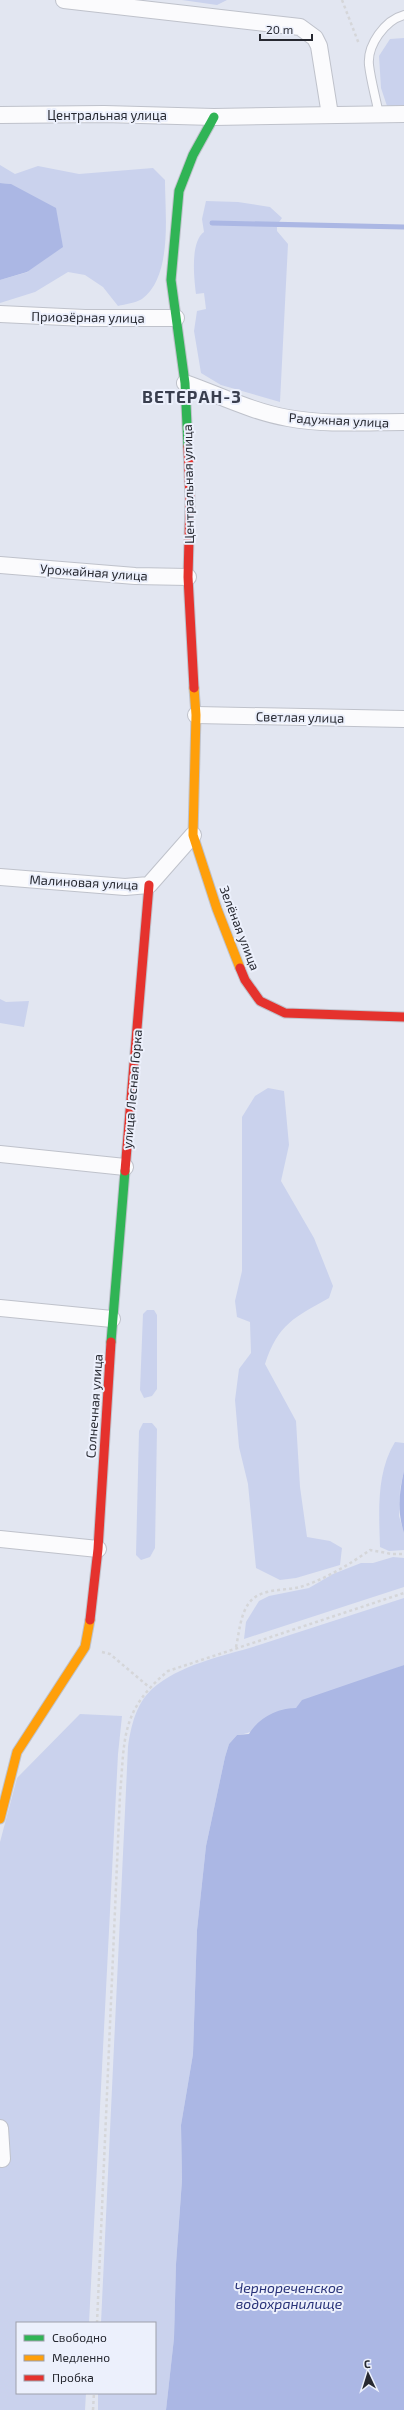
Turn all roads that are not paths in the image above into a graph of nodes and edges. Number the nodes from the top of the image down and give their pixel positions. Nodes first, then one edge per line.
1 (64, 0) edge
2 (404, 15) edge
3 (404, 114) edge
4 (0, 115) edge
5 (330, 115) junction
6 (379, 115) junction
7 (214, 117) junction
8 (0, 314) edge
9 (176, 318) junction
10 (185, 383) junction
11 (404, 422) edge
12 (0, 565) edge
13 (188, 577) junction
14 (196, 715) junction
15 (404, 719) edge
16 (193, 835) junction
17 (0, 877) edge
18 (149, 885) junction
19 (404, 1017) edge
20 (0, 1154) edge
21 (125, 1167) junction
22 (0, 1308) edge
23 (112, 1319) junction
24 (0, 1539) edge
25 (98, 1549) junction
26 (0, 1819) edge
27 (0, 2128) edge
28 (2, 2159) dead end

1 - 5 street
2 - 6 lane
3 - 6 street, Центральная улица
4 - 7 street, Центральная улица
5 - 6 street, Центральная улица
5 - 7 street, Центральная улица
7 - 9 street, Центральная улица
8 - 9 street, Приозёрная улица
9 - 10 street, Центральная улица
10 - 11 street, Радужная улица
10 - 13 street, Центральная улица
12 - 13 street, Урожайная улица
13 - 14 street, Центральная улица
14 - 15 street, Светлая улица
14 - 16 street, Центральная улица
16 - 18 street, Малиновая улица
16 - 19 street, Зелёная улица
17 - 18 street, Малиновая улица
18 - 21 street, улица Лесная Горка
20 - 21 street, улица Лесная Горка
21 - 23 street, Солнечная улица
22 - 23 street
23 - 25 street, Солнечная улица
24 - 25 street
25 - 26 street, Солнечная улица
27 - 28 street

